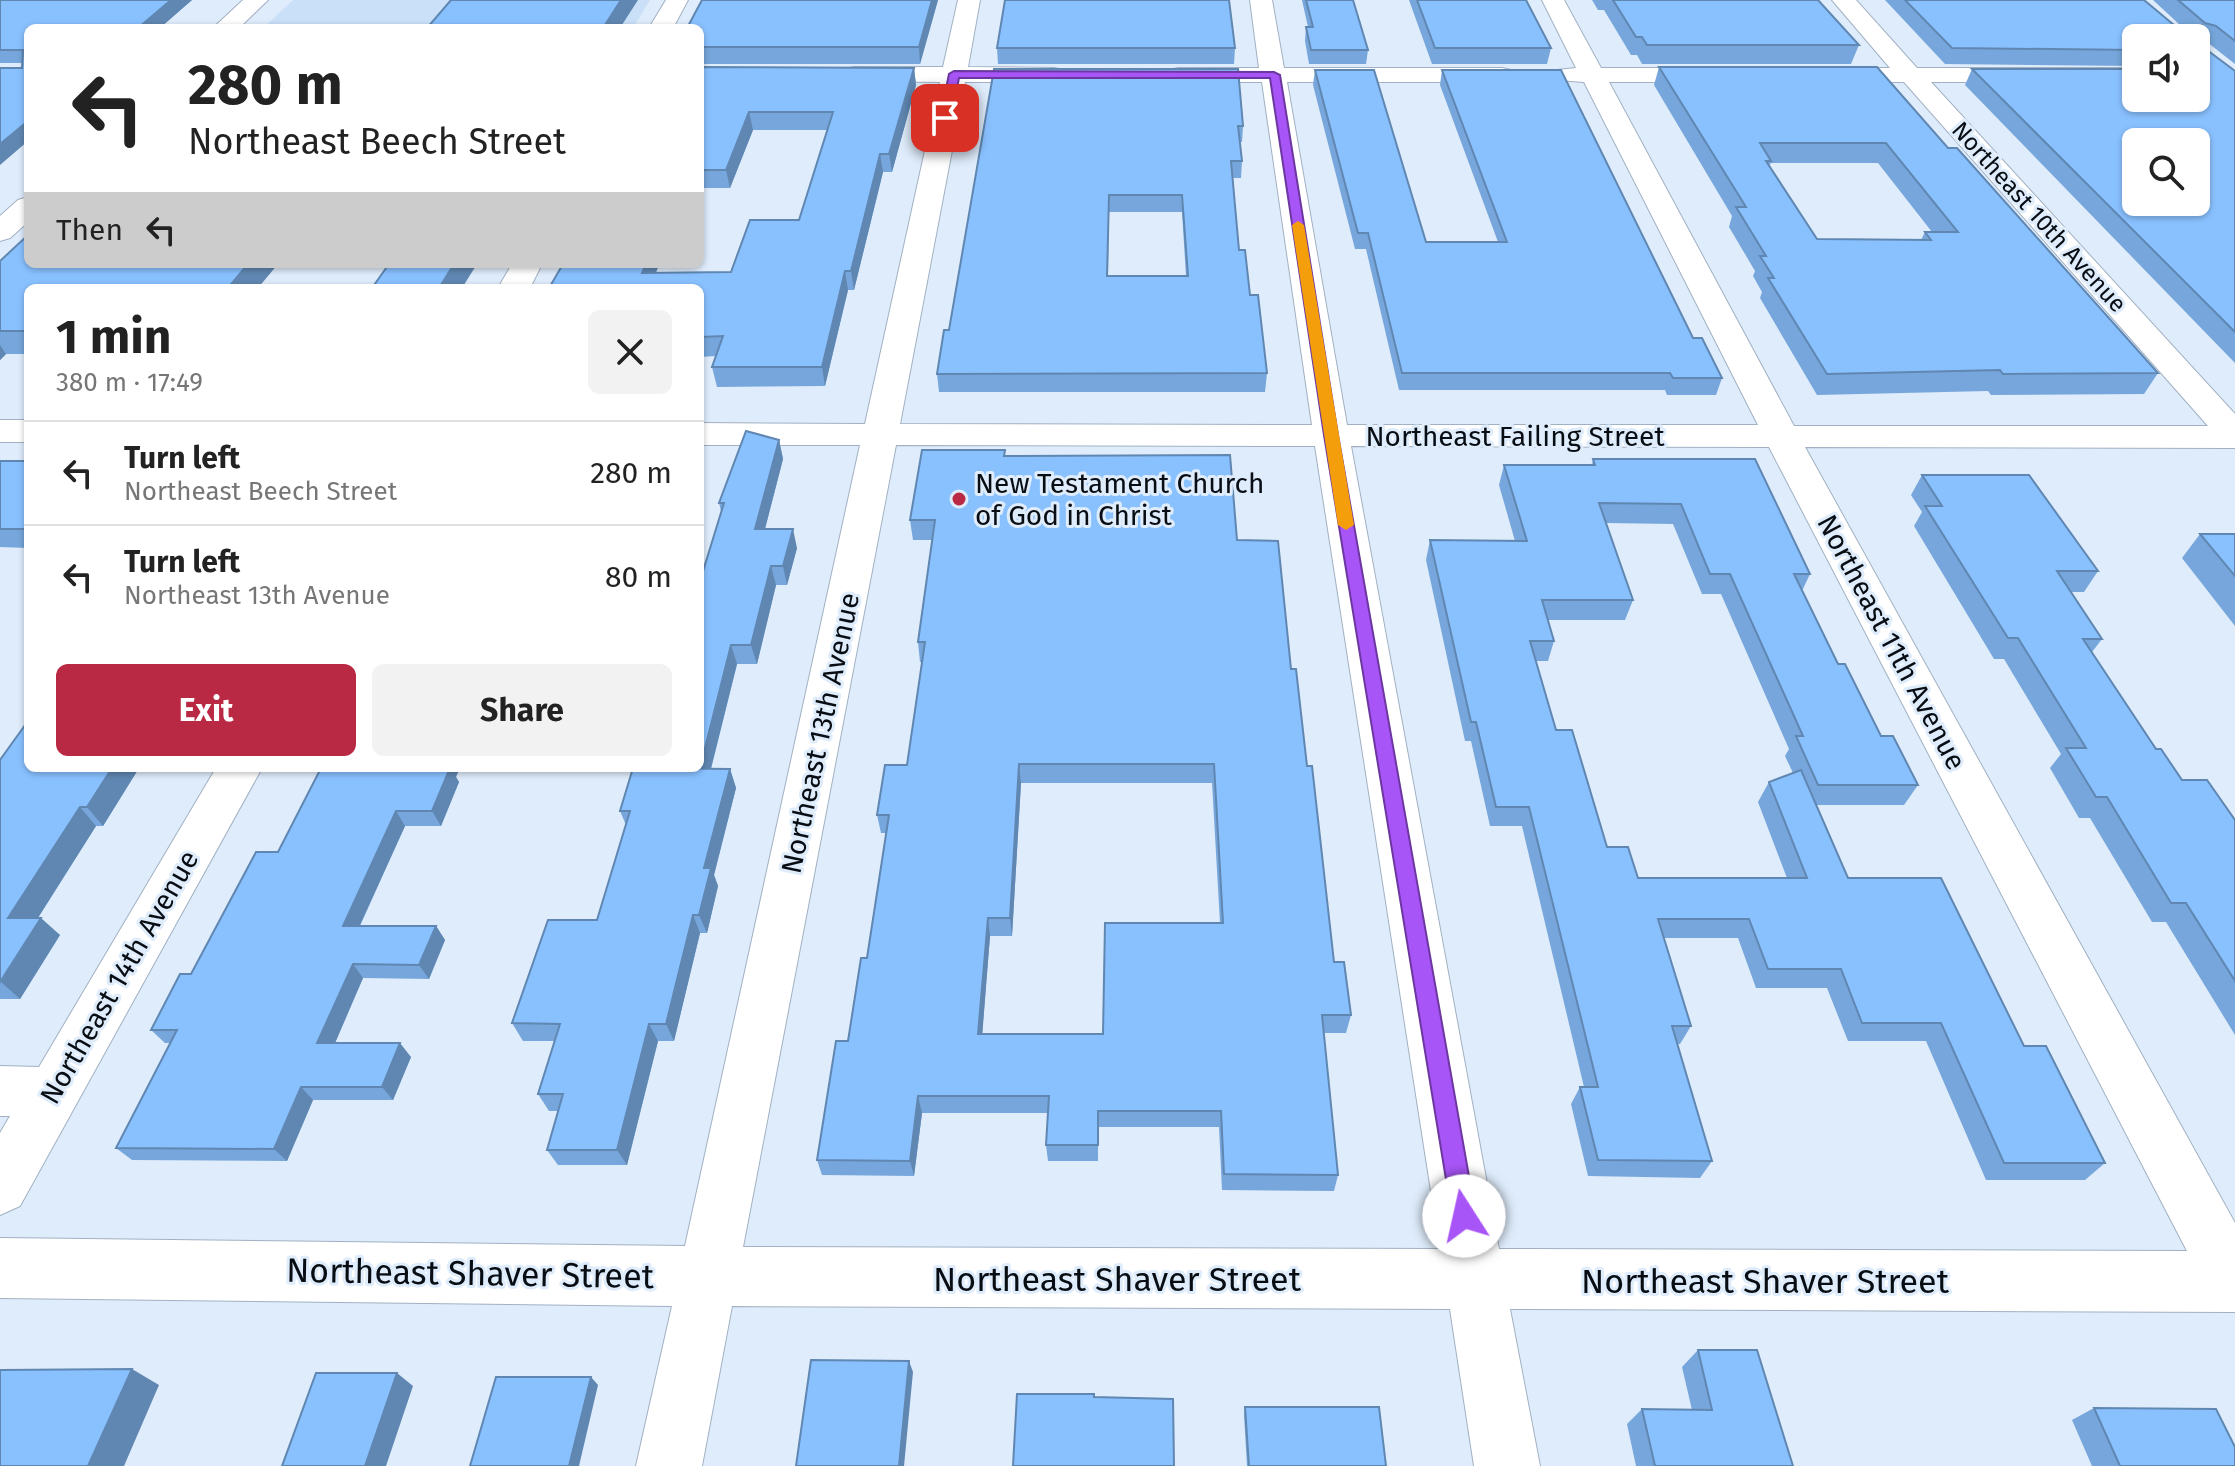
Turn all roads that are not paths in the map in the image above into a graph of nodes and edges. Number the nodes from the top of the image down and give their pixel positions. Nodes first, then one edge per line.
1 (257, 0) edge
2 (677, 0) edge
3 (969, 0) edge
4 (1261, 0) edge
5 (1553, 0) edge
6 (1843, 0) edge
7 (230, 24) edge
8 (663, 24) edge
9 (826, 74) edge
10 (954, 74) junction
11 (1082, 75) edge
12 (1162, 75) edge
13 (1274, 75) junction
14 (1593, 75) junction
15 (1740, 75) edge
16 (1802, 75) edge
17 (1911, 75) junction
18 (2122, 75) edge
19 (24, 210) edge
20 (0, 232) edge
21 (0, 431) edge
22 (24, 431) edge
23 (704, 434) edge
24 (882, 434) junction
25 (1331, 435) junction
26 (2235, 436) edge
27 (1782, 437) junction
28 (237, 772) edge
29 (0, 1091) edge
30 (53, 1092) junction
31 (0, 1187) edge
32 (0, 1268) edge
33 (708, 1276) junction
34 (1475, 1280) junction
35 (2235, 1281) edge
36 (669, 1466) edge
37 (1507, 1466) edge

1 - 7 street
2 - 8 street
3 - 10 street, Northeast 13th Avenue
4 - 13 street
5 - 14 street, Northeast 11th Avenue
6 - 17 street, Northeast 10th Avenue
9 - 10 street
10 - 11 street
10 - 24 street, Northeast 13th Avenue
12 - 13 street
13 - 14 street
13 - 25 street
14 - 15 street
14 - 27 street, Northeast 11th Avenue
16 - 17 street
17 - 18 street
17 - 26 street, Northeast 10th Avenue
19 - 20 street
21 - 22 street
23 - 24 street, Northeast Failing Street
24 - 25 street, Northeast Failing Street
24 - 33 street, Northeast 13th Avenue
25 - 27 street, Northeast Failing Street
25 - 34 street
26 - 27 street, Northeast Failing Street
27 - 35 street, Northeast 11th Avenue
28 - 30 street, Northeast 14th Avenue
29 - 30 street
30 - 31 street, Northeast 14th Avenue
32 - 33 street, Northeast Shaver Street
33 - 34 street, Northeast Shaver Street
33 - 36 street, Northeast 13th Avenue
34 - 35 street, Northeast Shaver Street
34 - 37 street

